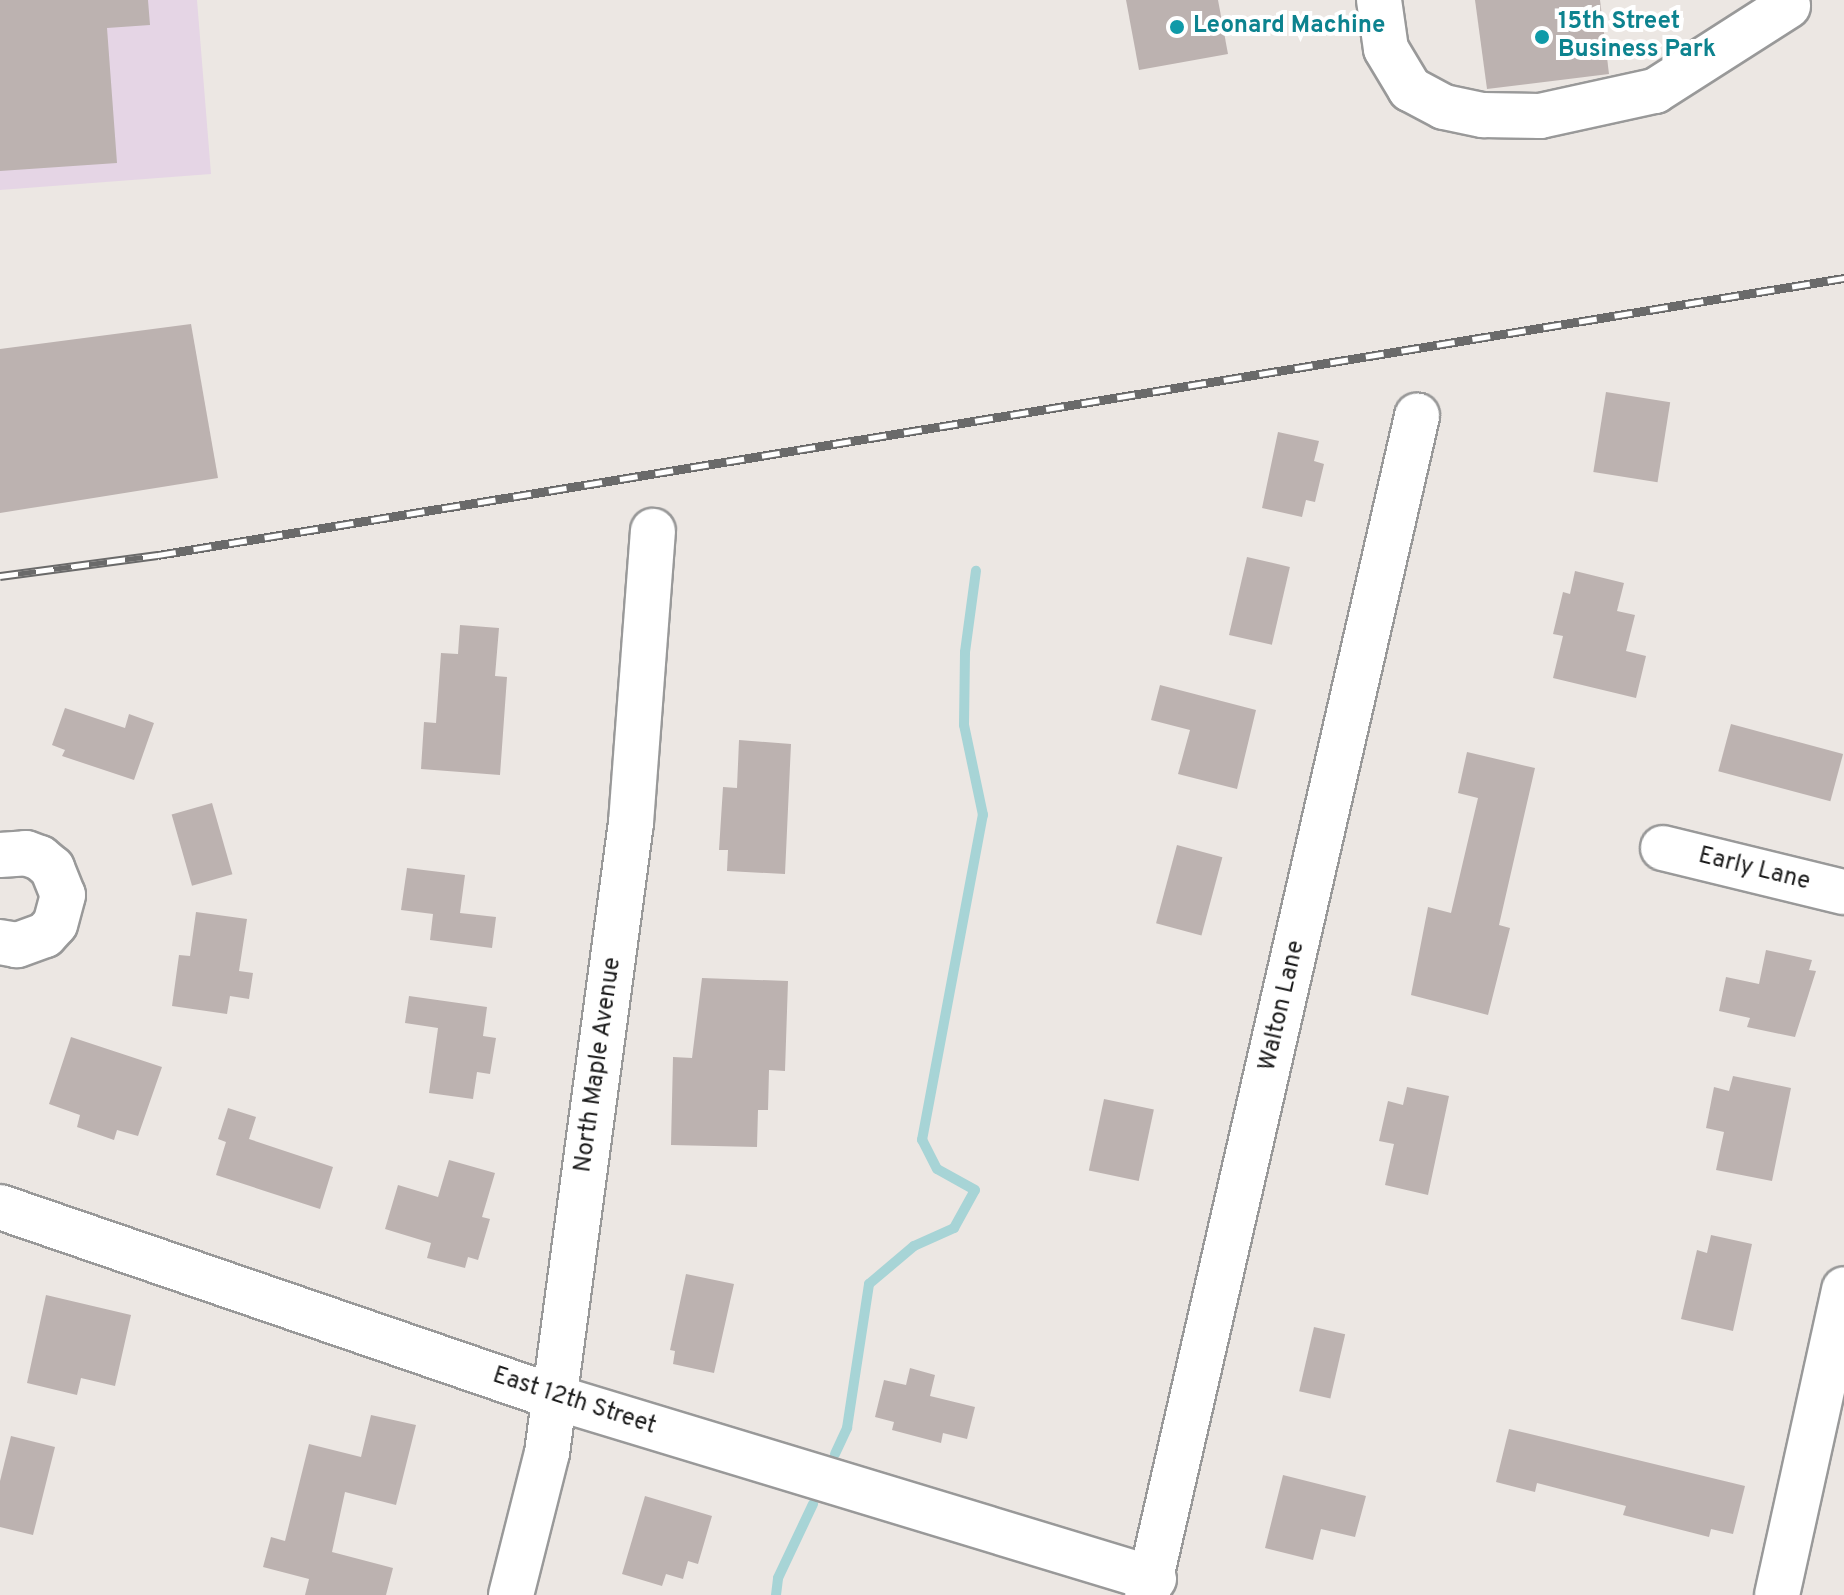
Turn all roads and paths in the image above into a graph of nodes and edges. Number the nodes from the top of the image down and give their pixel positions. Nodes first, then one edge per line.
1 (1379, 0) edge
2 (1799, 2) edge
3 (1417, 416) dead end
4 (653, 531) dead end
5 (1663, 848) dead end
6 (0, 855) edge
7 (1844, 892) edge
8 (1, 946) edge
9 (0, 1207) edge
10 (1844, 1289) edge
11 (554, 1397) junction
12 (1150, 1587) edge
13 (511, 1595) edge
14 (1777, 1595) edge

1 - 2 street
3 - 12 street, Walton Lane
4 - 11 street, North Maple Avenue
5 - 7 street, Early Lane
6 - 8 street
9 - 11 street, East 12th Street
10 - 14 street
11 - 12 street, East 12th Street
11 - 13 street, North Maple Avenue

